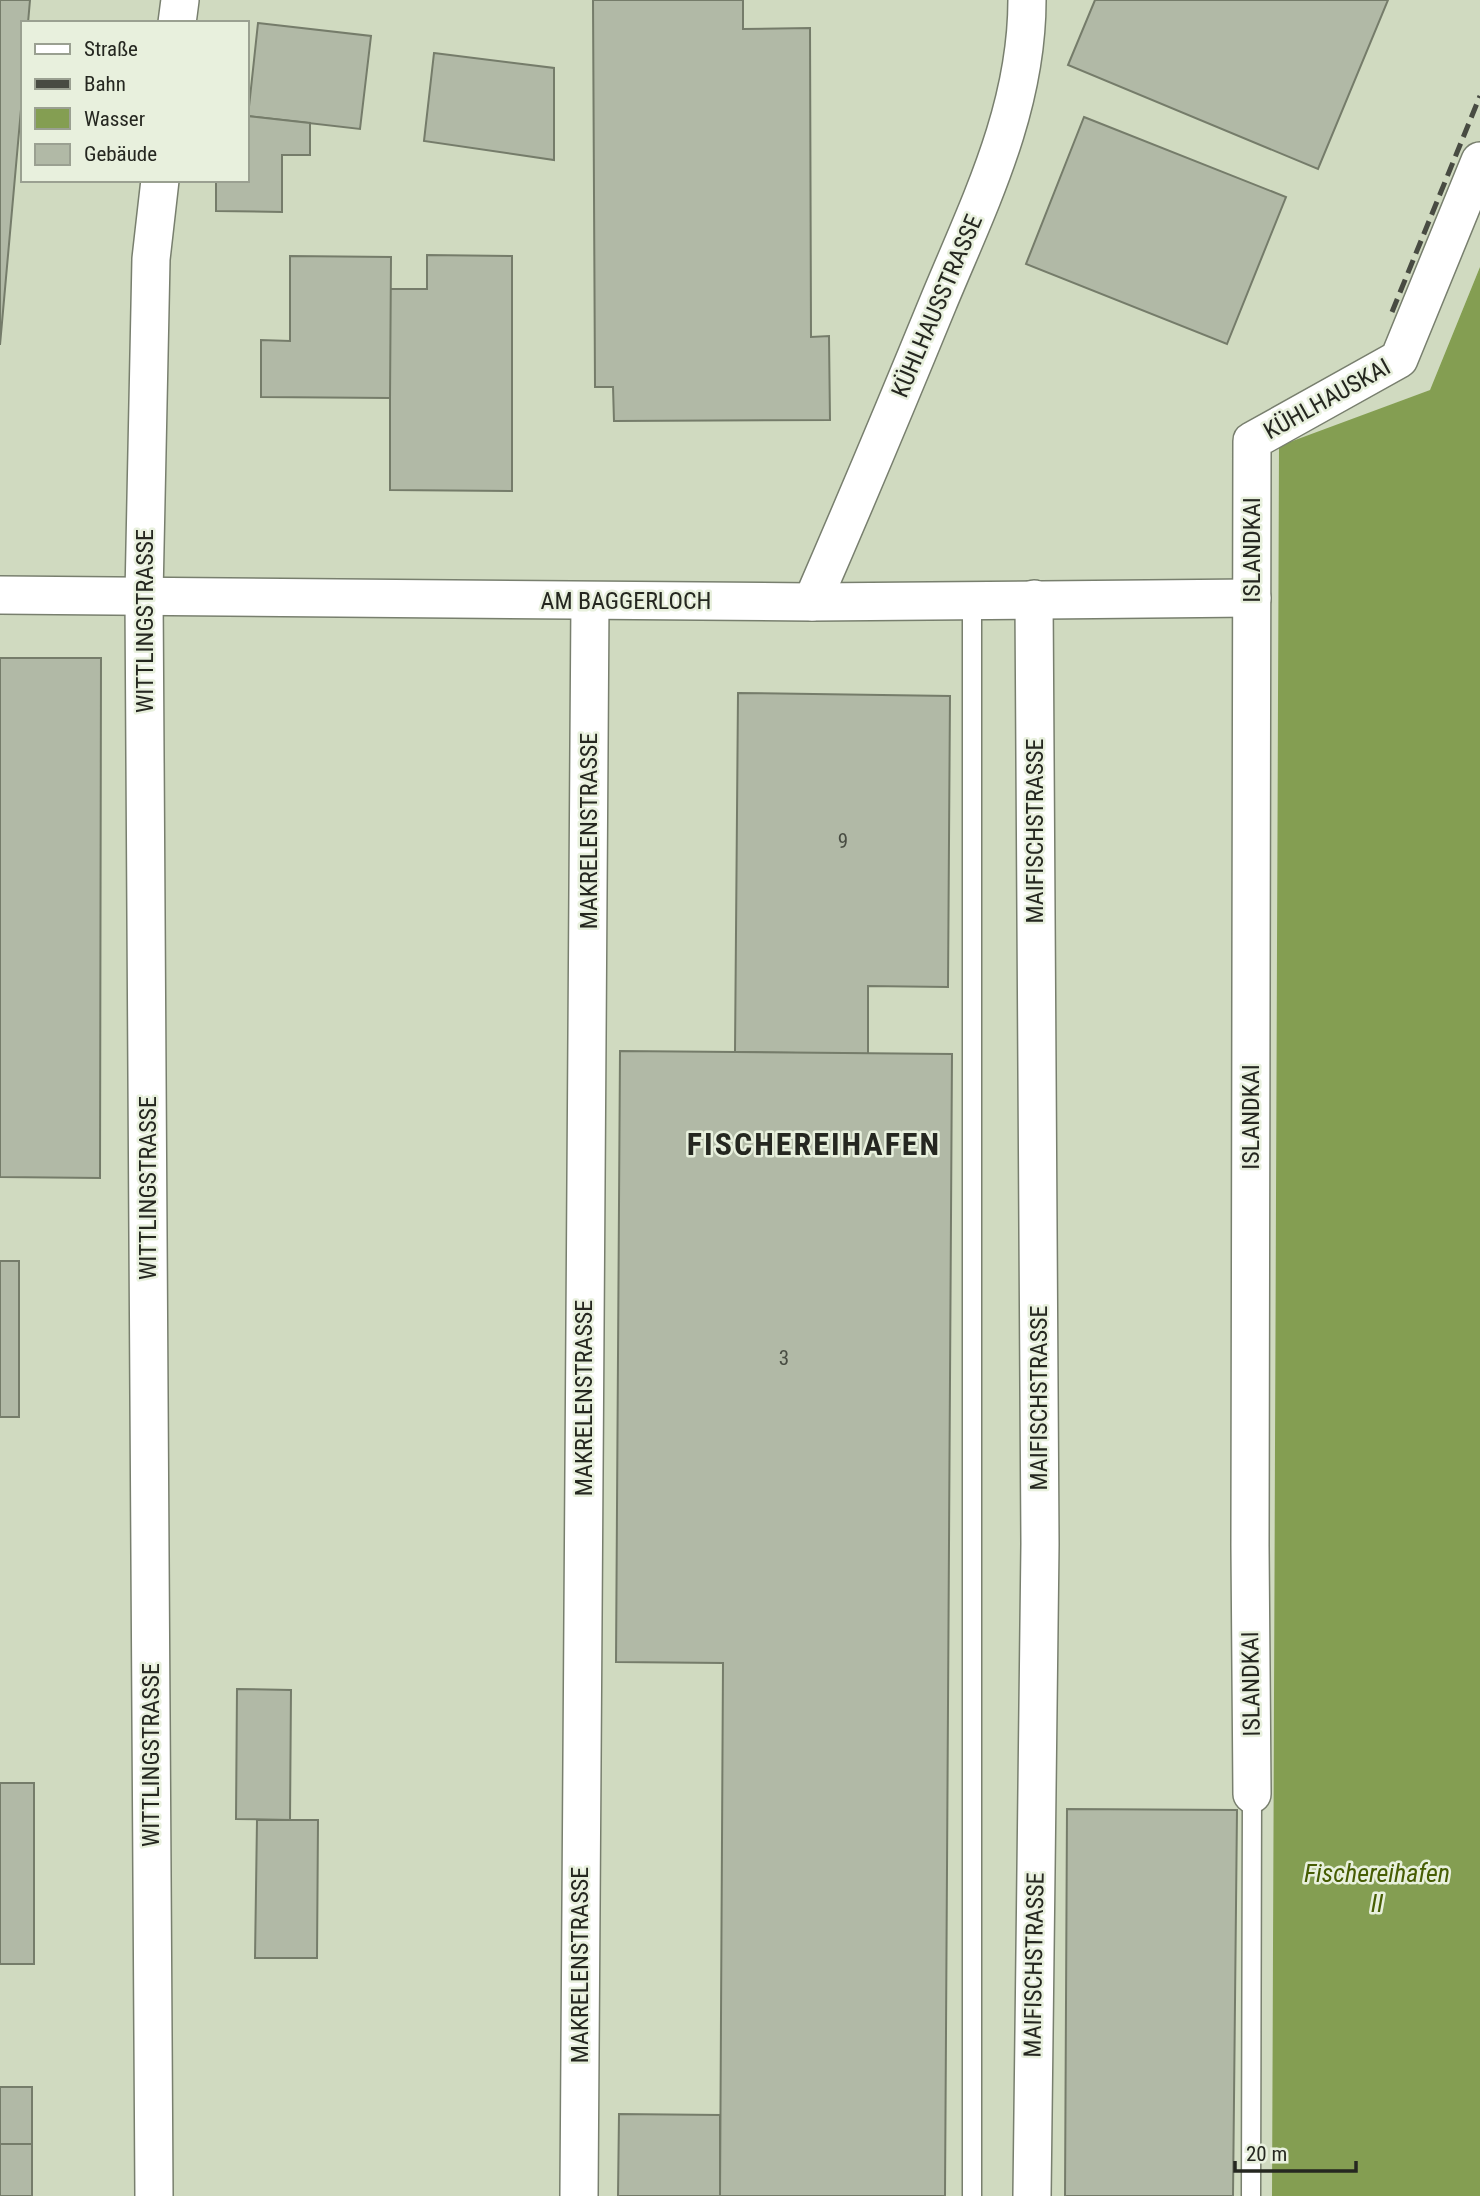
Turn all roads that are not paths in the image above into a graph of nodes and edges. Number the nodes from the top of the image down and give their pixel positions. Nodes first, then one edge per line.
1 (180, 0) edge
2 (1027, 0) edge
3 (177, 21) edge
4 (1480, 161) edge
5 (160, 182) edge
6 (1252, 441) joint
7 (0, 595) edge
8 (144, 595) junction
9 (1252, 598) junction
10 (1034, 599) junction
11 (972, 600) junction
12 (590, 601) junction
13 (812, 602) junction
14 (1252, 1794) joint
15 (154, 2196) edge
16 (579, 2196) edge
17 (972, 2196) edge
18 (1032, 2196) edge
19 (1251, 2196) edge

1 - 3 street
2 - 13 street, KÜHLHAUSSTRASSE
4 - 6 street, KÜHLHAUSKAI
5 - 8 street, WITTLINGSTRASSE
6 - 9 street, ISLANDKAI
7 - 8 street, AM BAGGERLOCH
8 - 12 street, AM BAGGERLOCH
8 - 15 street, WITTLINGSTRASSE
9 - 10 street, AM BAGGERLOCH
9 - 14 street, ISLANDKAI
10 - 11 street, AM BAGGERLOCH
10 - 18 street, MAIFISCHSTRASSE
11 - 13 street, AM BAGGERLOCH
11 - 17 lane
12 - 13 street, AM BAGGERLOCH
12 - 16 street, MAKRELENSTRASSE
14 - 19 lane

